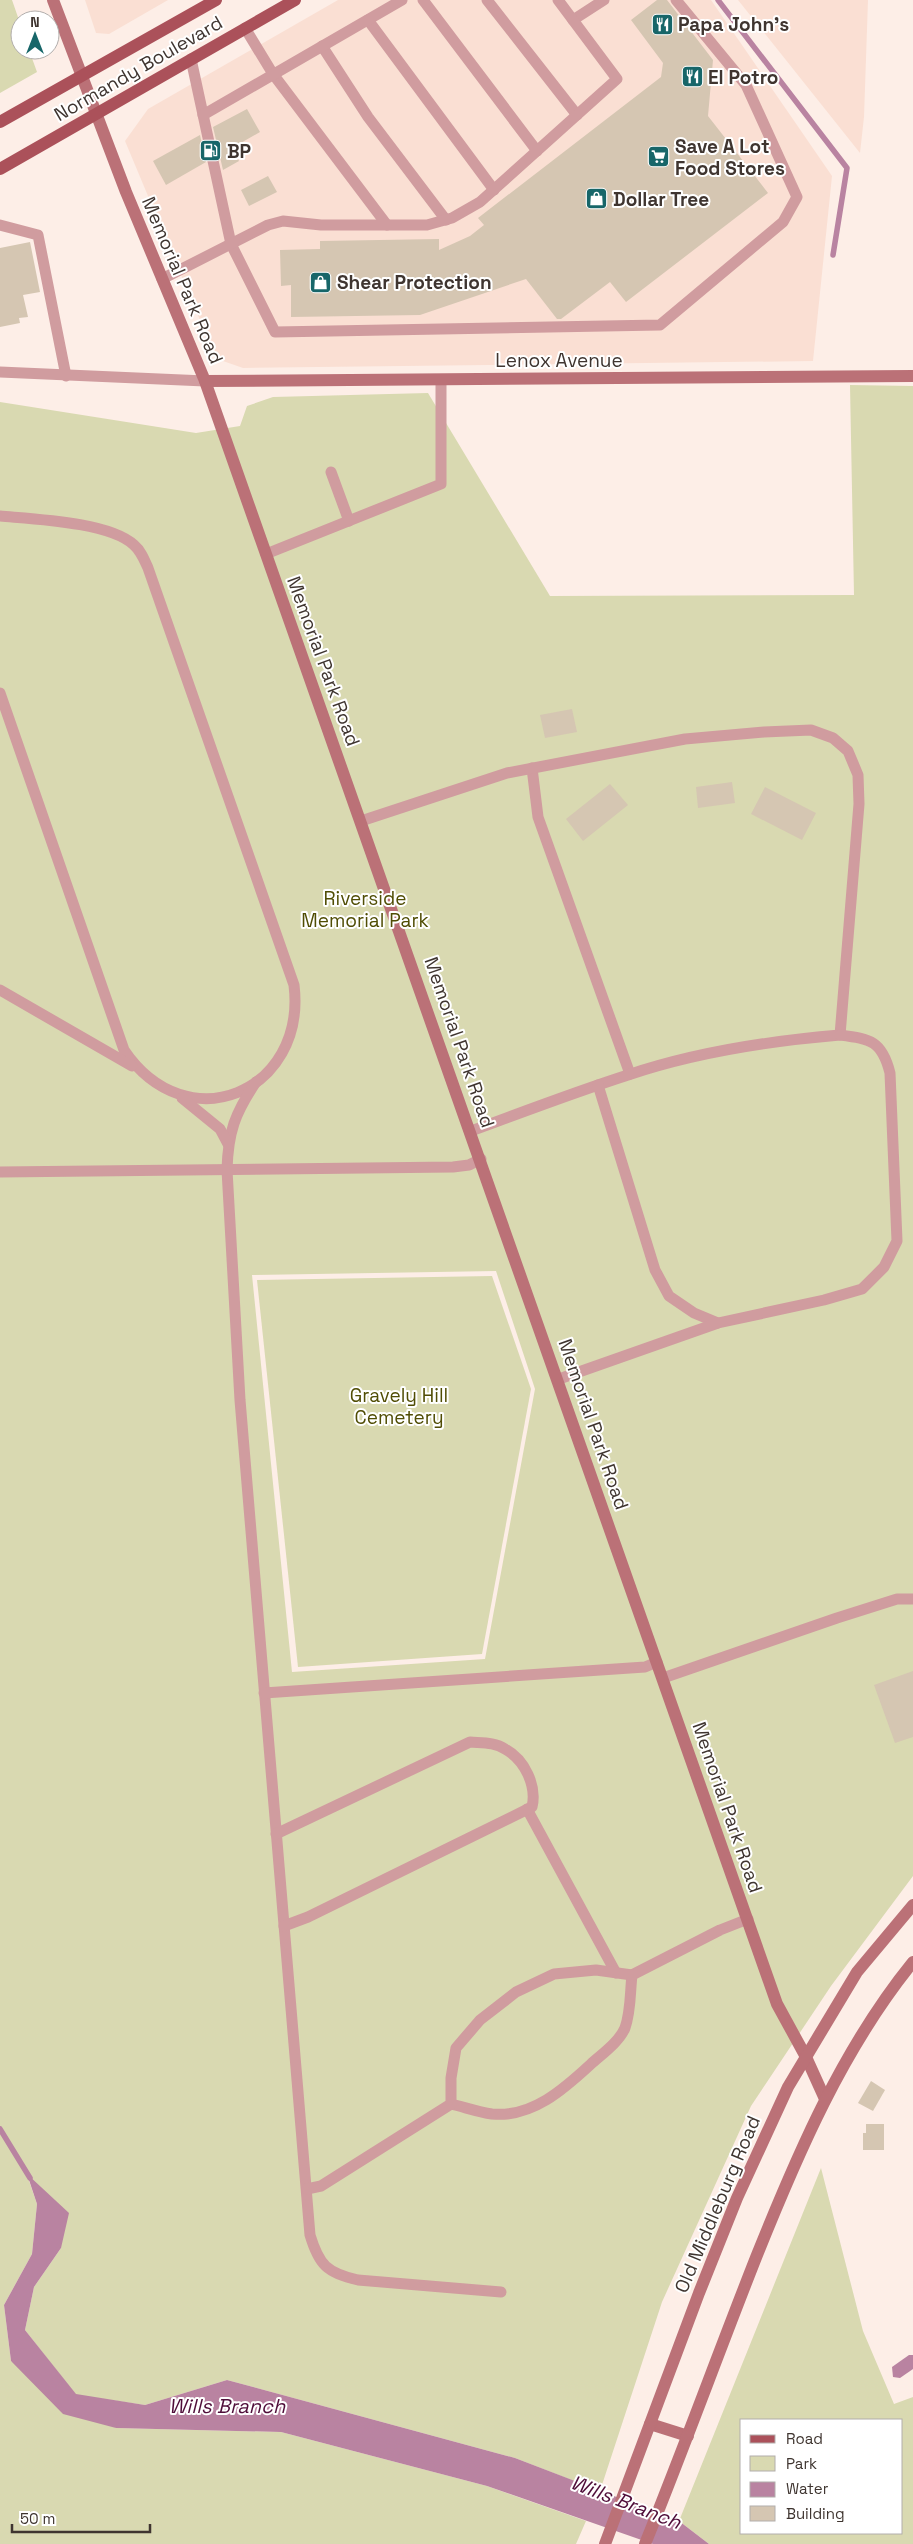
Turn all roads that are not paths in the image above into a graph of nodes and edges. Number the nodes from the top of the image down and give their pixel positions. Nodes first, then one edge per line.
1 (53, 0) edge
2 (216, 0) edge
3 (295, 0) edge
4 (402, 0) edge
5 (423, 0) edge
6 (487, 0) edge
7 (558, 0) edge
8 (604, 0) edge
9 (676, 0) edge
10 (368, 20) junction
11 (573, 20) junction
12 (245, 28) junction
13 (322, 46) junction
14 (191, 59) junction
15 (273, 74) junction
16 (81, 76) junction
17 (96, 112) junction
18 (203, 115) junction
19 (577, 115) junction
20 (0, 122) edge
21 (537, 151) junction
22 (0, 169) edge
23 (494, 190) junction
24 (446, 220) junction
25 (387, 225) junction
26 (0, 226) edge
27 (231, 244) junction
28 (162, 279) junction
29 (0, 372) edge
30 (66, 376) junction
31 (913, 376) edge
32 (440, 380) junction
33 (205, 381) junction
34 (331, 472) dead end
35 (0, 516) edge
36 (349, 520) junction
37 (266, 554) junction
38 (0, 693) edge
39 (532, 768) junction
40 (362, 821) junction
41 (0, 990) edge
42 (840, 1035) junction
43 (136, 1068) junction
44 (630, 1074) junction
45 (256, 1082) junction
46 (598, 1086) junction
47 (182, 1097) junction
48 (471, 1131) junction
49 (228, 1144) junction
50 (481, 1159) junction
51 (227, 1170) junction
52 (0, 1172) edge
53 (718, 1323) junction
54 (559, 1379) junction
55 (913, 1599) edge
56 (657, 1662) junction
57 (663, 1678) junction
58 (264, 1693) junction
59 (527, 1809) junction
60 (276, 1834) junction
61 (913, 1905) edge
62 (748, 1919) junction
63 (284, 1926) junction
64 (913, 1962) edge
65 (616, 1973) junction
66 (632, 1975) junction
67 (806, 2057) junction
68 (825, 2099) junction
69 (451, 2104) junction
70 (306, 2189) junction
71 (501, 2292) dead end
72 (650, 2424) junction
73 (688, 2436) junction
74 (605, 2544) edge
75 (645, 2544) edge

1 - 16 street, Memorial Park Road
2 - 16 main road, Normandy Boulevard
3 - 12 main road, Normandy Boulevard
4 - 10 lane
5 - 21 lane
6 - 19 lane
7 - 11 lane
8 - 11 lane
9 - 27 lane
10 - 13 lane
10 - 23 lane
11 - 19 lane
12 - 14 main road, Normandy Boulevard
12 - 15 lane
13 - 15 lane
13 - 24 lane
14 - 17 main road, Normandy Boulevard
14 - 18 lane
15 - 18 lane
15 - 25 lane
16 - 17 street, Memorial Park Road
16 - 20 main road, Normandy Boulevard
17 - 22 main road, Normandy Boulevard
17 - 28 street, Memorial Park Road
18 - 27 lane
19 - 21 lane
21 - 23 lane
23 - 24 lane
24 - 25 lane
25 - 27 lane
26 - 30 lane
27 - 28 lane
28 - 33 street, Memorial Park Road
29 - 30 lane
30 - 33 lane
31 - 32 street, Lenox Avenue
32 - 33 street, Lenox Avenue
32 - 36 lane
33 - 37 street, Memorial Park Road
34 - 36 lane
35 - 45 lane
36 - 37 lane
37 - 40 street, Memorial Park Road
38 - 43 lane
39 - 40 lane
39 - 42 lane
39 - 44 lane
40 - 48 street, Memorial Park Road
41 - 43 lane
42 - 44 lane
42 - 53 lane
43 - 47 lane
44 - 46 lane
45 - 47 lane
45 - 49 lane
46 - 48 lane
46 - 53 lane
47 - 49 lane
48 - 50 street, Memorial Park Road
49 - 51 lane
50 - 51 lane
50 - 54 street, Memorial Park Road
51 - 52 lane
51 - 58 lane
53 - 54 lane
54 - 56 street, Memorial Park Road
55 - 57 lane
56 - 57 street, Memorial Park Road
56 - 58 lane
57 - 62 street, Memorial Park Road
58 - 60 lane
59 - 60 lane
59 - 63 lane
59 - 65 lane
60 - 63 lane
61 - 67 street, Old Middleburg Road
62 - 66 lane
62 - 67 street, Memorial Park Road
63 - 70 lane
64 - 68 street
65 - 66 lane
65 - 69 lane
66 - 69 lane
67 - 68 street, Memorial Park Road
67 - 72 street, Old Middleburg Road
68 - 73 street
69 - 70 lane
70 - 71 lane
72 - 73 street
72 - 74 street, Old Middleburg Road
73 - 75 street

